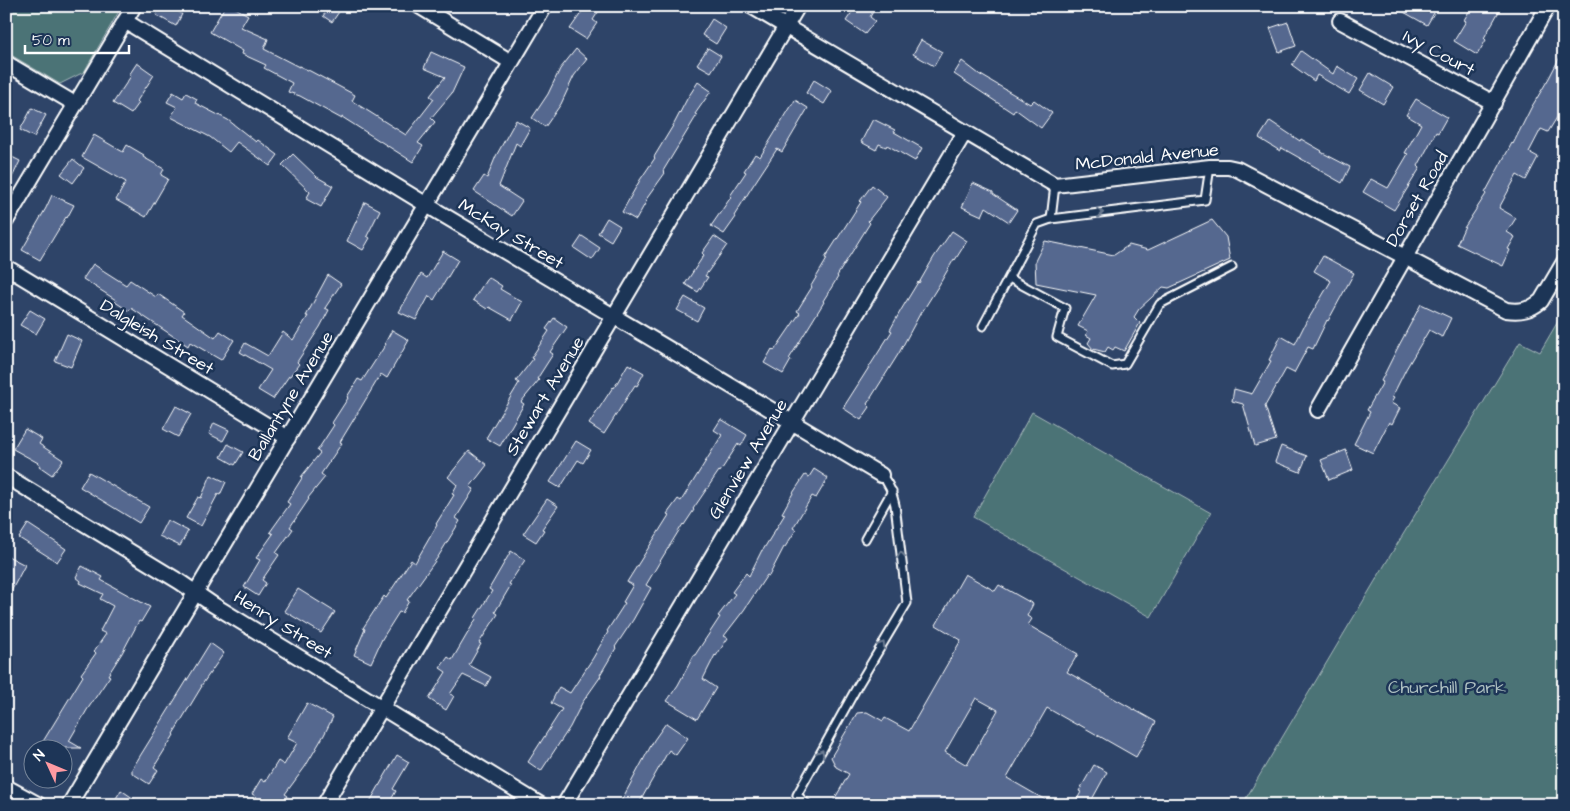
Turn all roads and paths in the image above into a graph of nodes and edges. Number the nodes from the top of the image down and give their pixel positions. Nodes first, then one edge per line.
1 (134, 6) edge
2 (419, 6) edge
3 (544, 6) edge
4 (752, 6) edge
5 (798, 6) edge
6 (1548, 6) edge
7 (125, 21) junction
8 (1340, 21) dead end
9 (786, 27) junction
10 (511, 62) junction
11 (6, 63) edge
12 (1494, 103) junction
13 (75, 104) junction
14 (965, 132) junction
15 (1210, 167) junction
16 (1054, 185) junction
17 (426, 204) junction
18 (1051, 219) junction
19 (6, 220) edge
20 (1405, 257) junction
21 (1564, 262) edge
22 (1232, 266) dead end
23 (6, 268) edge
24 (1009, 278) junction
25 (614, 316) junction
26 (983, 326) dead end
27 (1318, 410) dead end
28 (792, 422) junction
29 (288, 438) junction
30 (881, 475) joint
31 (8, 482) edge
32 (892, 491) junction
33 (865, 539) dead end
34 (196, 593) junction
35 (382, 708) junction
36 (6, 787) edge
37 (39, 805) edge
38 (69, 805) edge
39 (324, 805) edge
40 (541, 805) edge
41 (564, 805) edge
42 (808, 805) edge

1 - 7 street
2 - 10 street
3 - 10 street, Ballantyne Avenue
4 - 9 street, McDonald Avenue
5 - 9 street, Stewart Avenue
6 - 12 street, Dorset Road
7 - 13 street
7 - 17 street, McKay Street
8 - 12 street, Ivy Court
9 - 14 street, McDonald Avenue
9 - 25 street, Stewart Avenue
10 - 17 street, Ballantyne Avenue
11 - 13 street
12 - 20 street, Dorset Road
13 - 19 street
14 - 16 street, McDonald Avenue
14 - 28 street, Glenview Avenue
15 - 16 street, McDonald Avenue
18 -> 15 lane
15 - 20 street, McDonald Avenue
16 - 18 lane
17 - 25 street, McKay Street
17 - 29 street, Ballantyne Avenue
18 - 24 lane
20 - 21 street, McDonald Avenue
20 - 27 street, Dorset Road
22 - 24 lane
23 - 29 street, Dalgleish Street
24 - 26 lane
25 - 28 street, McKay Street
25 - 35 street, Stewart Avenue
28 - 30 street, McKay Street
28 - 41 street, Glenview Avenue
29 - 34 street, Ballantyne Avenue
30 - 32 lane
31 - 34 street, Henry Street
32 - 33 lane
42 -> 32 lane
34 - 35 street, Henry Street
34 - 38 street, Ballantyne Avenue
35 - 39 street, Stewart Avenue
35 - 40 street, Henry Street
36 - 37 street

